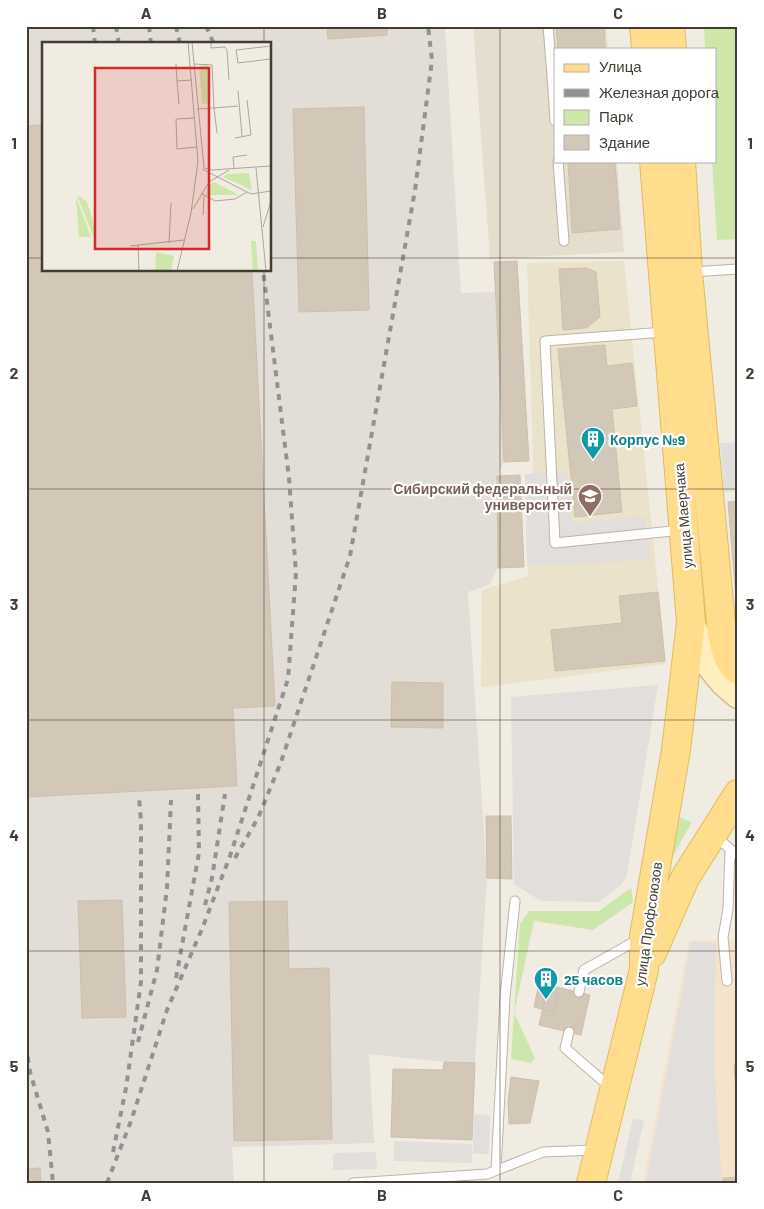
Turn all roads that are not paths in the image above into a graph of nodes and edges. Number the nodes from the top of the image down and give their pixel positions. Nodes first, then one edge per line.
1 (548, 26) edge
2 (644, 26) edge
3 (670, 26) edge
4 (646, 48) edge
5 (672, 48) edge
6 (554, 89) edge
7 (558, 162) edge
8 (654, 162) edge
9 (681, 162) edge
10 (564, 241) dead end
11 (738, 269) edge
12 (688, 272) junction
13 (667, 331) junction
14 (684, 530) junction
15 (691, 622) junction
16 (733, 663) edge
17 (738, 694) edge
18 (676, 750) joint
19 (738, 794) edge
20 (727, 846) edge
21 (515, 901) dead end
22 (644, 936) junction
23 (644, 970) junction
24 (727, 981) dead end
25 (579, 992) dead end
26 (569, 1032) dead end
27 (613, 1090) junction
28 (599, 1149) junction
29 (496, 1170) junction
30 (353, 1183) edge
31 (591, 1183) edge

1 - 6 lane
2 - 4 main road
3 - 5 main road
7 - 10 lane
8 - 13 main road, улица Маерчака
9 - 12 main road, улица Маерчака
11 - 12 lane
12 - 16 main road, улица Маерчака
13 - 14 main road, улица Маерчака
13 - 14 lane
14 - 15 main road, улица Маерчака
15 - 17 main road
15 - 18 main road, улица Маерчака
18 - 22 main road, улица Профсоюзов
19 - 20 main road
20 - 23 main road
20 - 24 lane
21 - 29 lane
22 - 23 main road, улица Профсоюзов
22 - 25 lane
23 - 27 main road, улица Профсоюзов
26 - 27 lane
27 - 28 main road, улица Профсоюзов
28 - 29 lane
28 - 31 main road, улица Профсоюзов
29 - 30 lane

